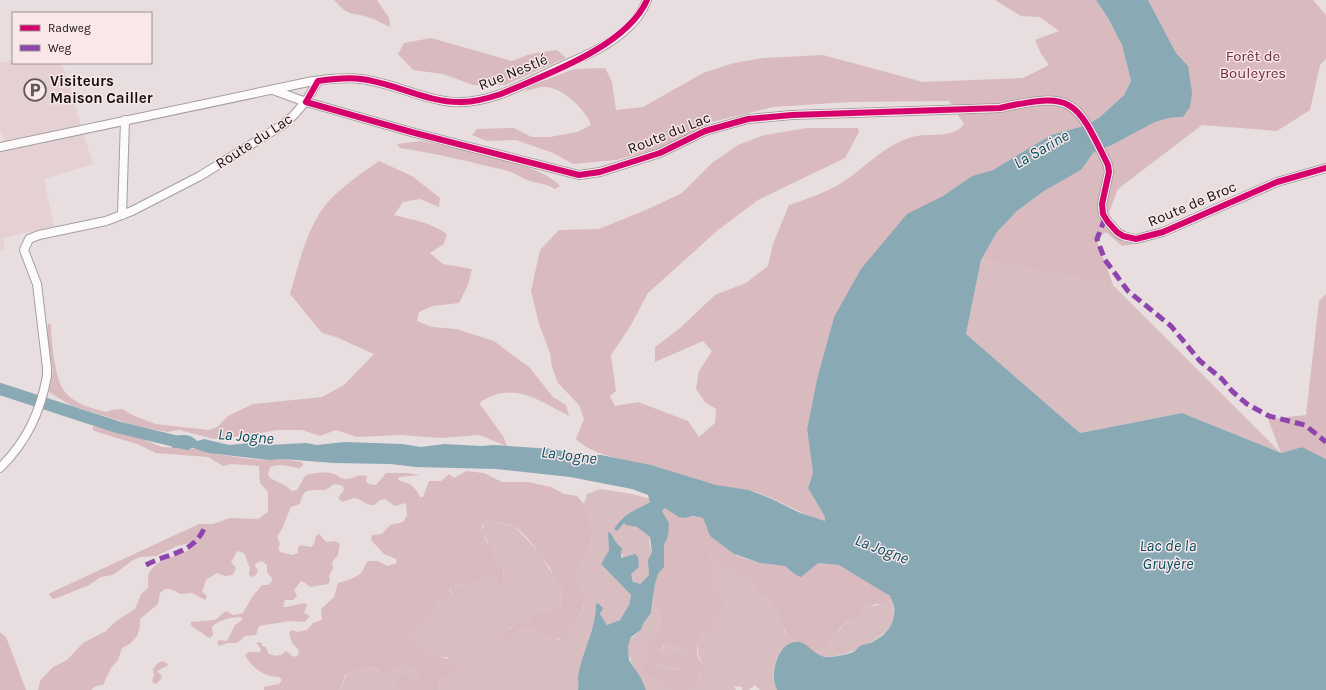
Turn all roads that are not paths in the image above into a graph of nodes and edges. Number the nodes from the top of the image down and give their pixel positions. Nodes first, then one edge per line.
1 (647, 0) edge
2 (318, 81) junction
3 (273, 90) junction
4 (306, 102) junction
5 (125, 120) junction
6 (0, 147) edge
7 (1107, 163) joint
8 (1326, 168) edge
9 (122, 215) junction
10 (0, 468) edge

1 - 2 street, Rue Nestlé
2 - 3 street, Rue Nestlé
2 - 4 street
3 - 4 street
3 - 5 street, Rue Nestlé
4 - 7 street, Route du Lac
4 - 9 street, Route du Lac
5 - 6 street, Rue Nestlé
5 - 9 street
7 - 8 street, Route de Broc
9 - 10 street, Route du Lac

